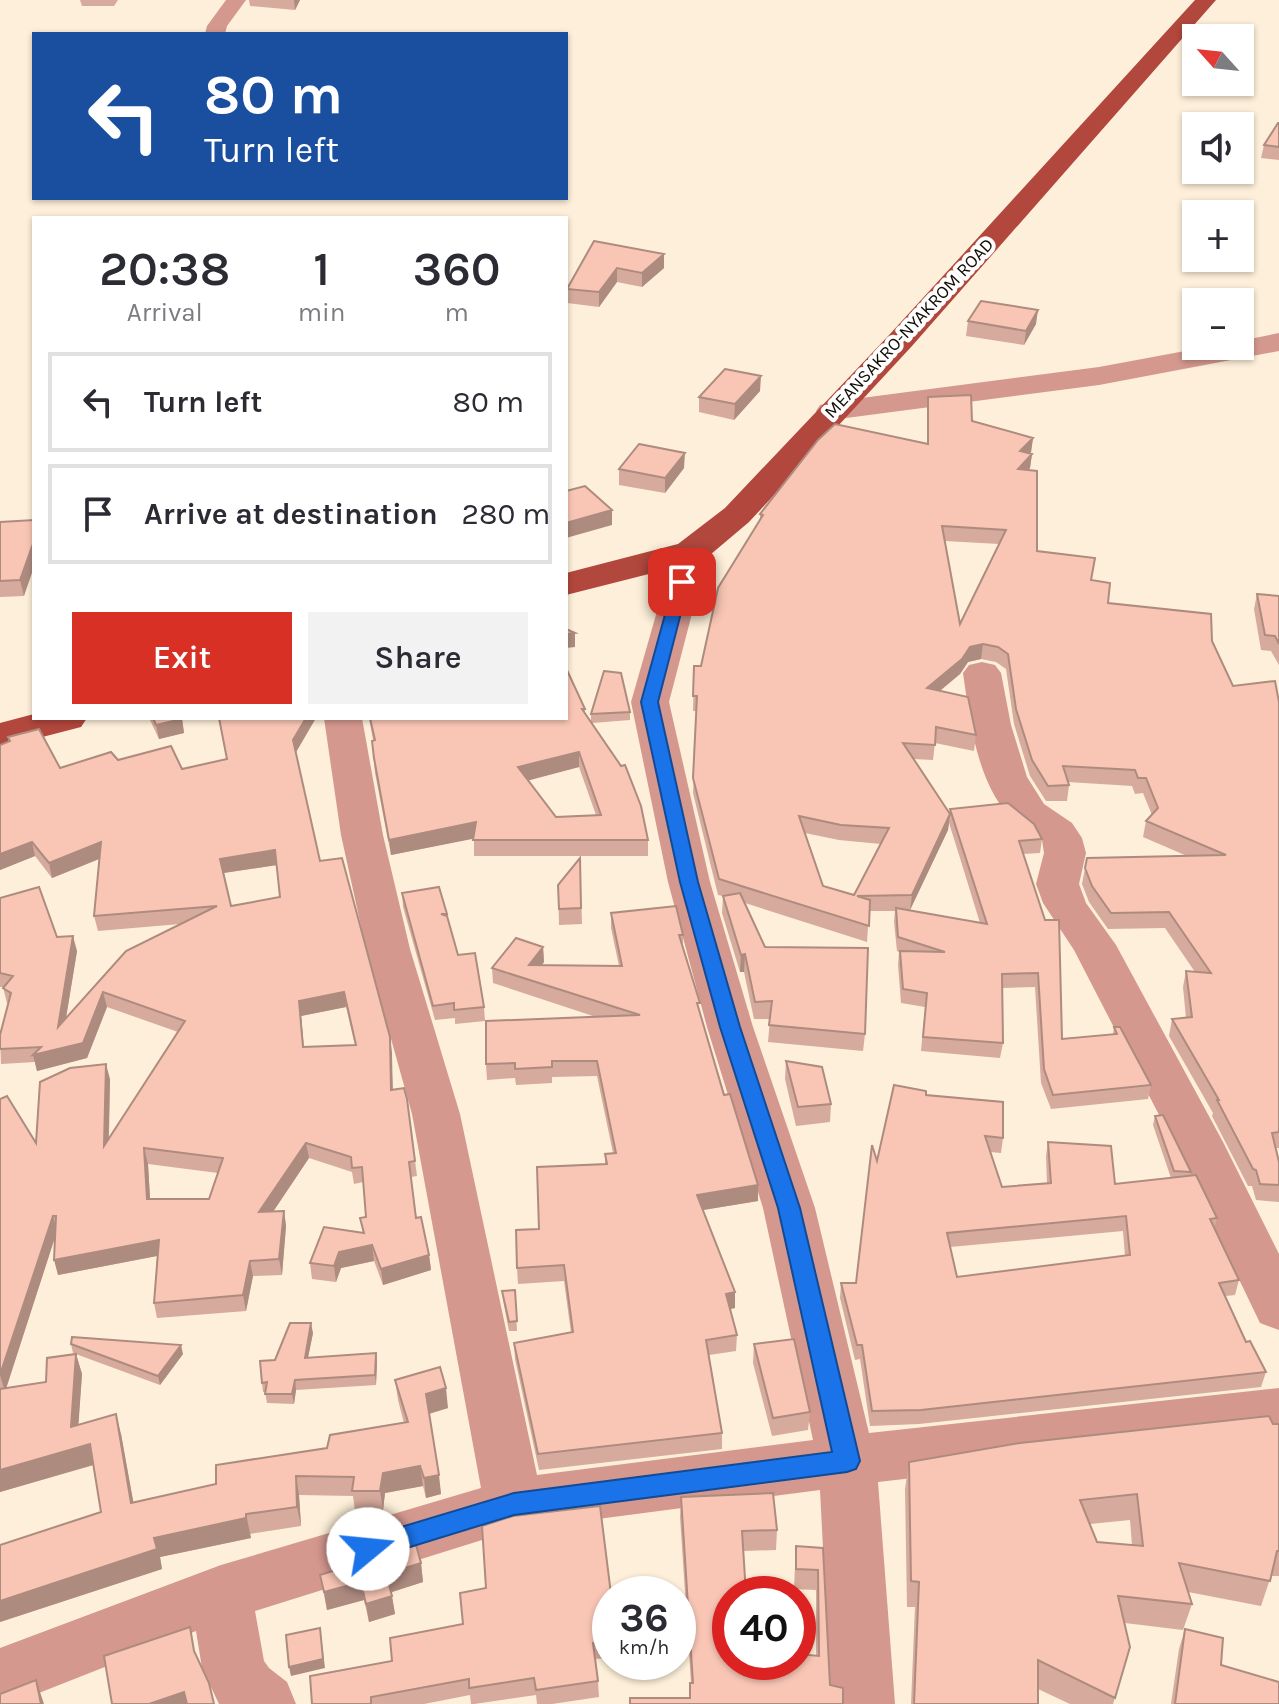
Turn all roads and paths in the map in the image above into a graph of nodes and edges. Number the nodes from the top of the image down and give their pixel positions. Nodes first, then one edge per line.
1 (236, 0) edge
2 (1206, 0) edge
3 (216, 32) edge
4 (1279, 342) edge
5 (831, 411) junction
6 (691, 552) junction
7 (568, 583) edge
8 (982, 673) dead end
9 (60, 720) edge
10 (343, 720) edge
11 (0, 736) edge
12 (1279, 1308) edge
13 (1279, 1412) edge
14 (847, 1461) junction
15 (514, 1504) junction
16 (221, 1593) junction
17 (0, 1678) edge
18 (264, 1704) edge
19 (863, 1704) edge

1 - 3 street
2 - 5 main road, MEANSAKRO-NYAKROM ROAD
4 - 5 street
5 - 6 main road, MEANSAKRO-NYAKROM ROAD
6 - 7 main road, MEANSAKRO-NYAKROM ROAD
6 - 14 street
8 - 12 street
9 - 11 main road
10 - 15 street
13 - 14 street
14 - 15 street
14 - 19 street
15 - 16 street
16 - 17 street
16 - 18 street

